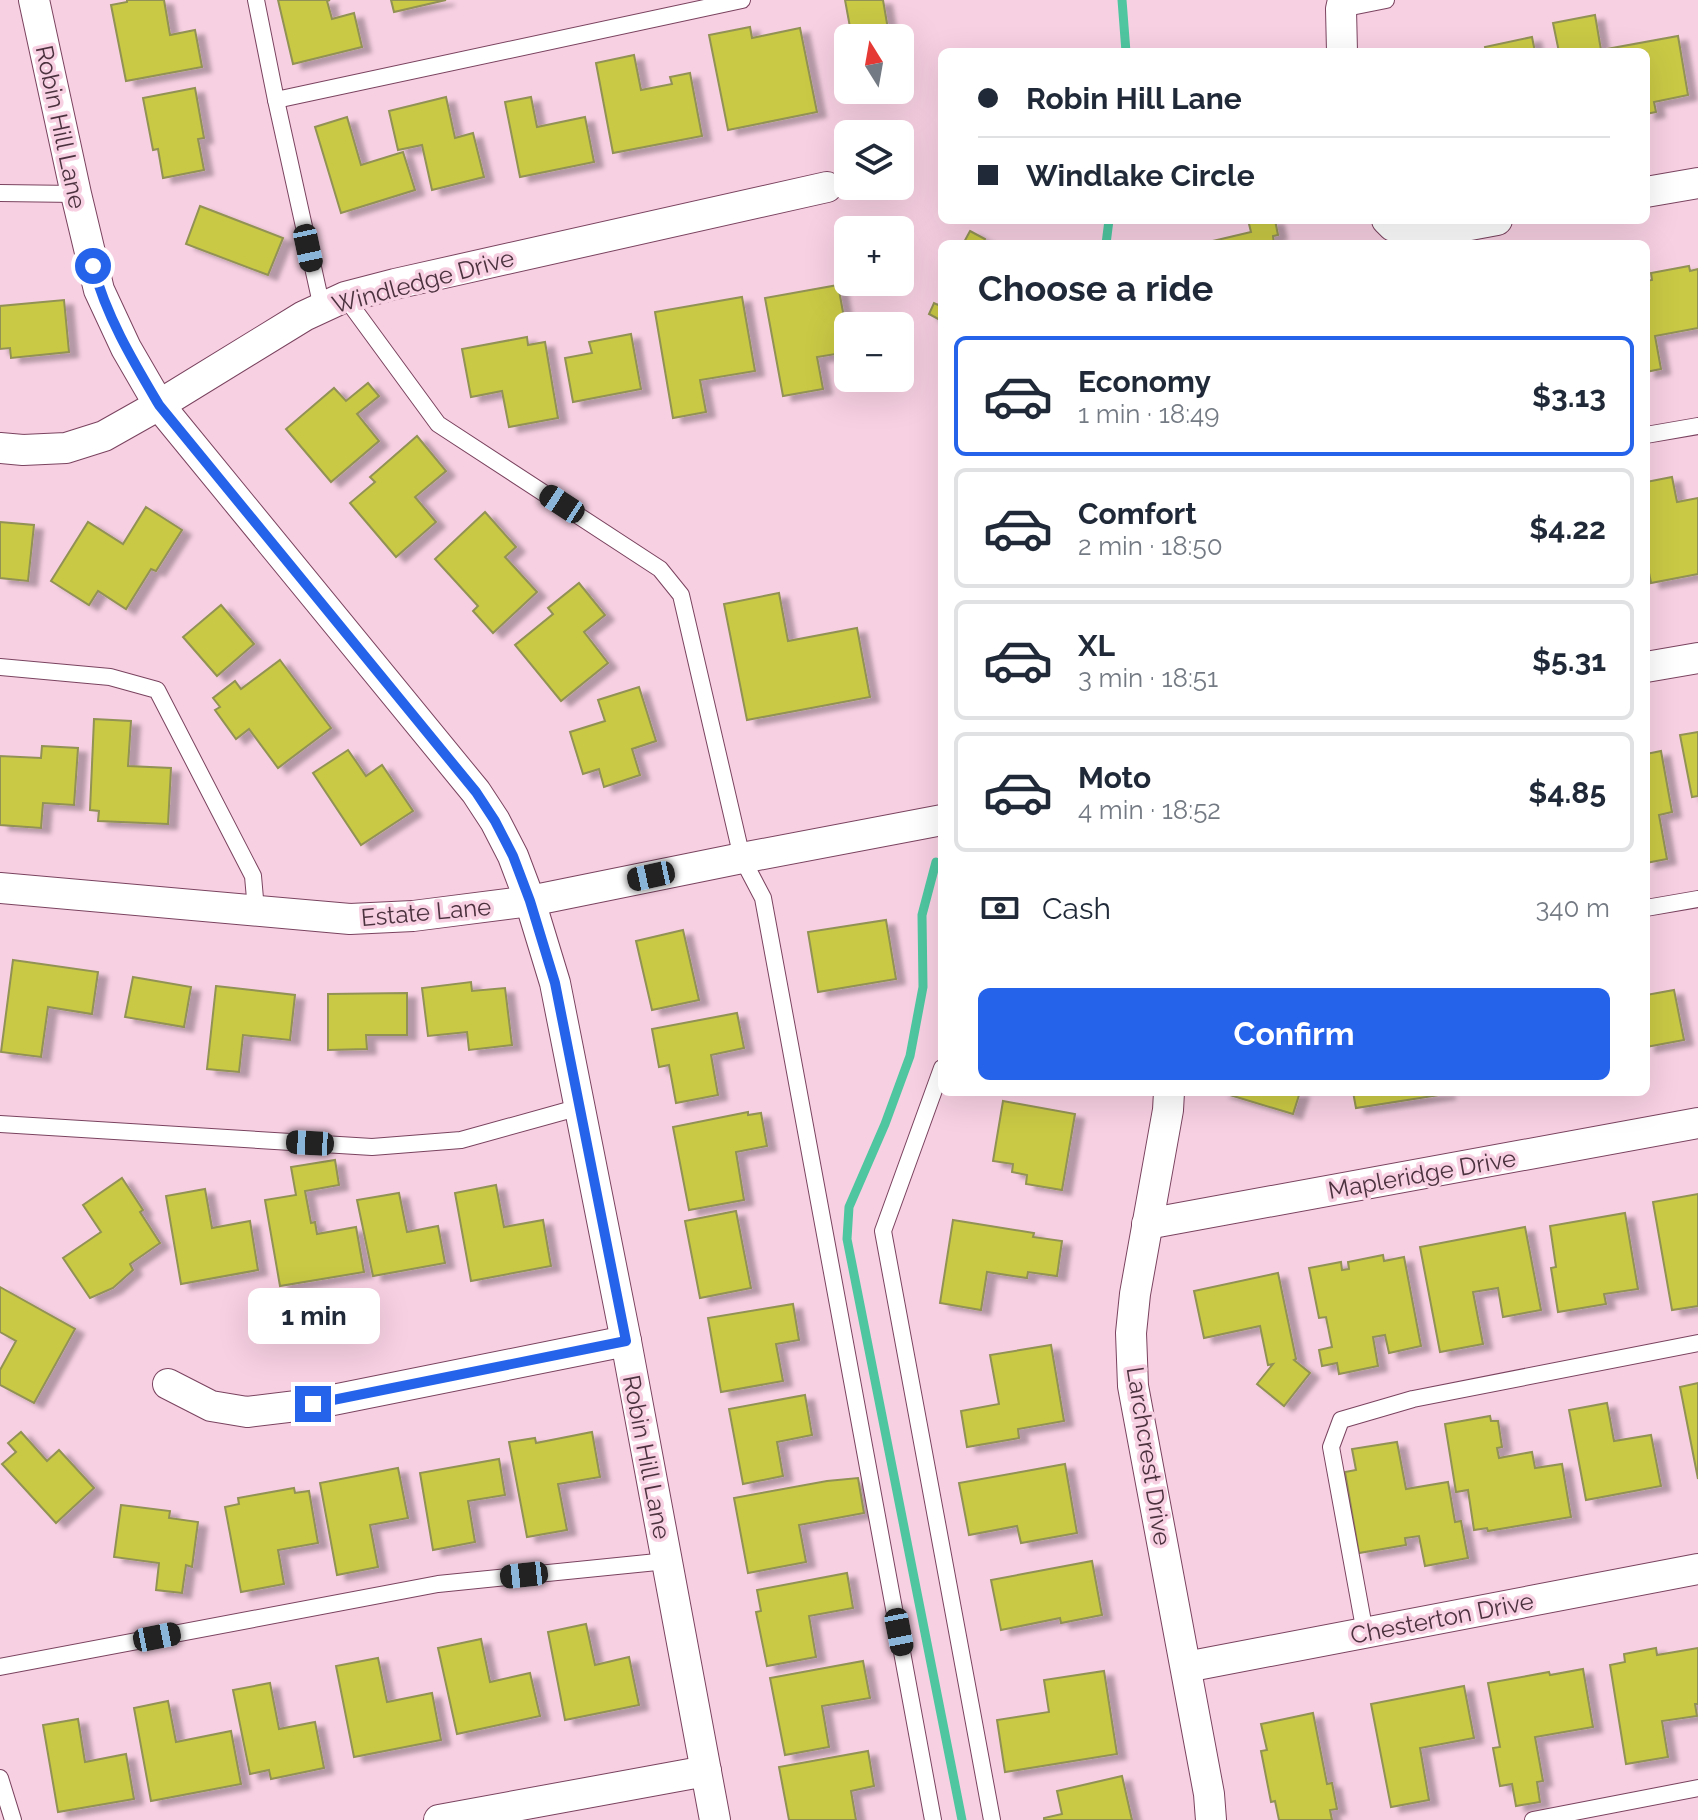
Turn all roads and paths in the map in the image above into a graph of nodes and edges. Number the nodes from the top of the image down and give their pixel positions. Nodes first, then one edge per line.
1 (34, 0) edge
2 (256, 0) edge
3 (742, 0) edge
4 (1386, 0) edge
5 (1342, 4) edge
6 (1342, 48) edge
7 (276, 100) junction
8 (1698, 183) edge
9 (827, 187) dead end
10 (1650, 191) edge
11 (0, 193) edge
12 (76, 194) junction
13 (1391, 224) edge
14 (1475, 224) edge
15 (333, 302) junction
16 (159, 405) junction
17 (1698, 426) edge
18 (1650, 434) edge
19 (0, 448) edge
20 (1698, 658) edge
21 (1650, 666) edge
22 (0, 667) edge
23 (938, 821) edge
24 (742, 858) junction
25 (0, 888) edge
26 (1698, 899) edge
27 (530, 901) junction
28 (1650, 907) edge
29 (256, 910) junction
30 (938, 1079) edge
31 (1169, 1096) edge
32 (580, 1107) junction
33 (1698, 1123) edge
34 (0, 1124) edge
35 (1147, 1224) junction
36 (626, 1341) junction
37 (1698, 1343) edge
38 (168, 1384) dead end
39 (667, 1561) junction
40 (1698, 1569) edge
41 (1365, 1633) junction
42 (0, 1667) edge
43 (1186, 1667) junction
44 (706, 1771) junction
45 (0, 1778) edge
46 (1698, 1788) edge
47 (13, 1820) edge
48 (439, 1820) edge
49 (715, 1820) edge
50 (933, 1820) edge
51 (992, 1820) edge
52 (1211, 1820) edge
53 (1533, 1820) edge

1 - 12 street, Robin Hill Lane
2 - 7 lane
3 - 7 lane
4 - 5 lane
5 - 6 street
7 - 15 lane
8 - 10 street
9 - 15 street, Windledge Drive
11 - 12 lane
12 - 16 street, Robin Hill Lane
13 - 14 street
15 - 16 street, Windledge Drive
15 - 24 lane
16 - 19 street, Windledge Drive
16 - 27 street, Robin Hill Lane
17 - 18 lane
20 - 21 street
22 - 29 lane
23 - 24 street, Estate Lane
24 - 27 street, Estate Lane
24 - 50 lane
25 - 29 street, Estate Lane
26 - 28 lane
27 - 29 street, Estate Lane
27 - 32 street, Robin Hill Lane
30 - 51 lane
31 - 35 street, Larchcrest Drive
32 - 34 lane
32 - 36 street, Robin Hill Lane
33 - 35 street, Mapleridge Drive
35 - 43 street, Larchcrest Drive
36 - 38 street
36 - 39 street, Robin Hill Lane
37 - 41 lane
39 - 42 lane
39 - 44 street, Robin Hill Lane
40 - 41 street, Chesterton Drive
41 - 43 street, Chesterton Drive
43 - 52 street, Larchcrest Drive
44 - 48 street
44 - 49 street, Robin Hill Lane
45 - 47 lane
46 - 53 lane

